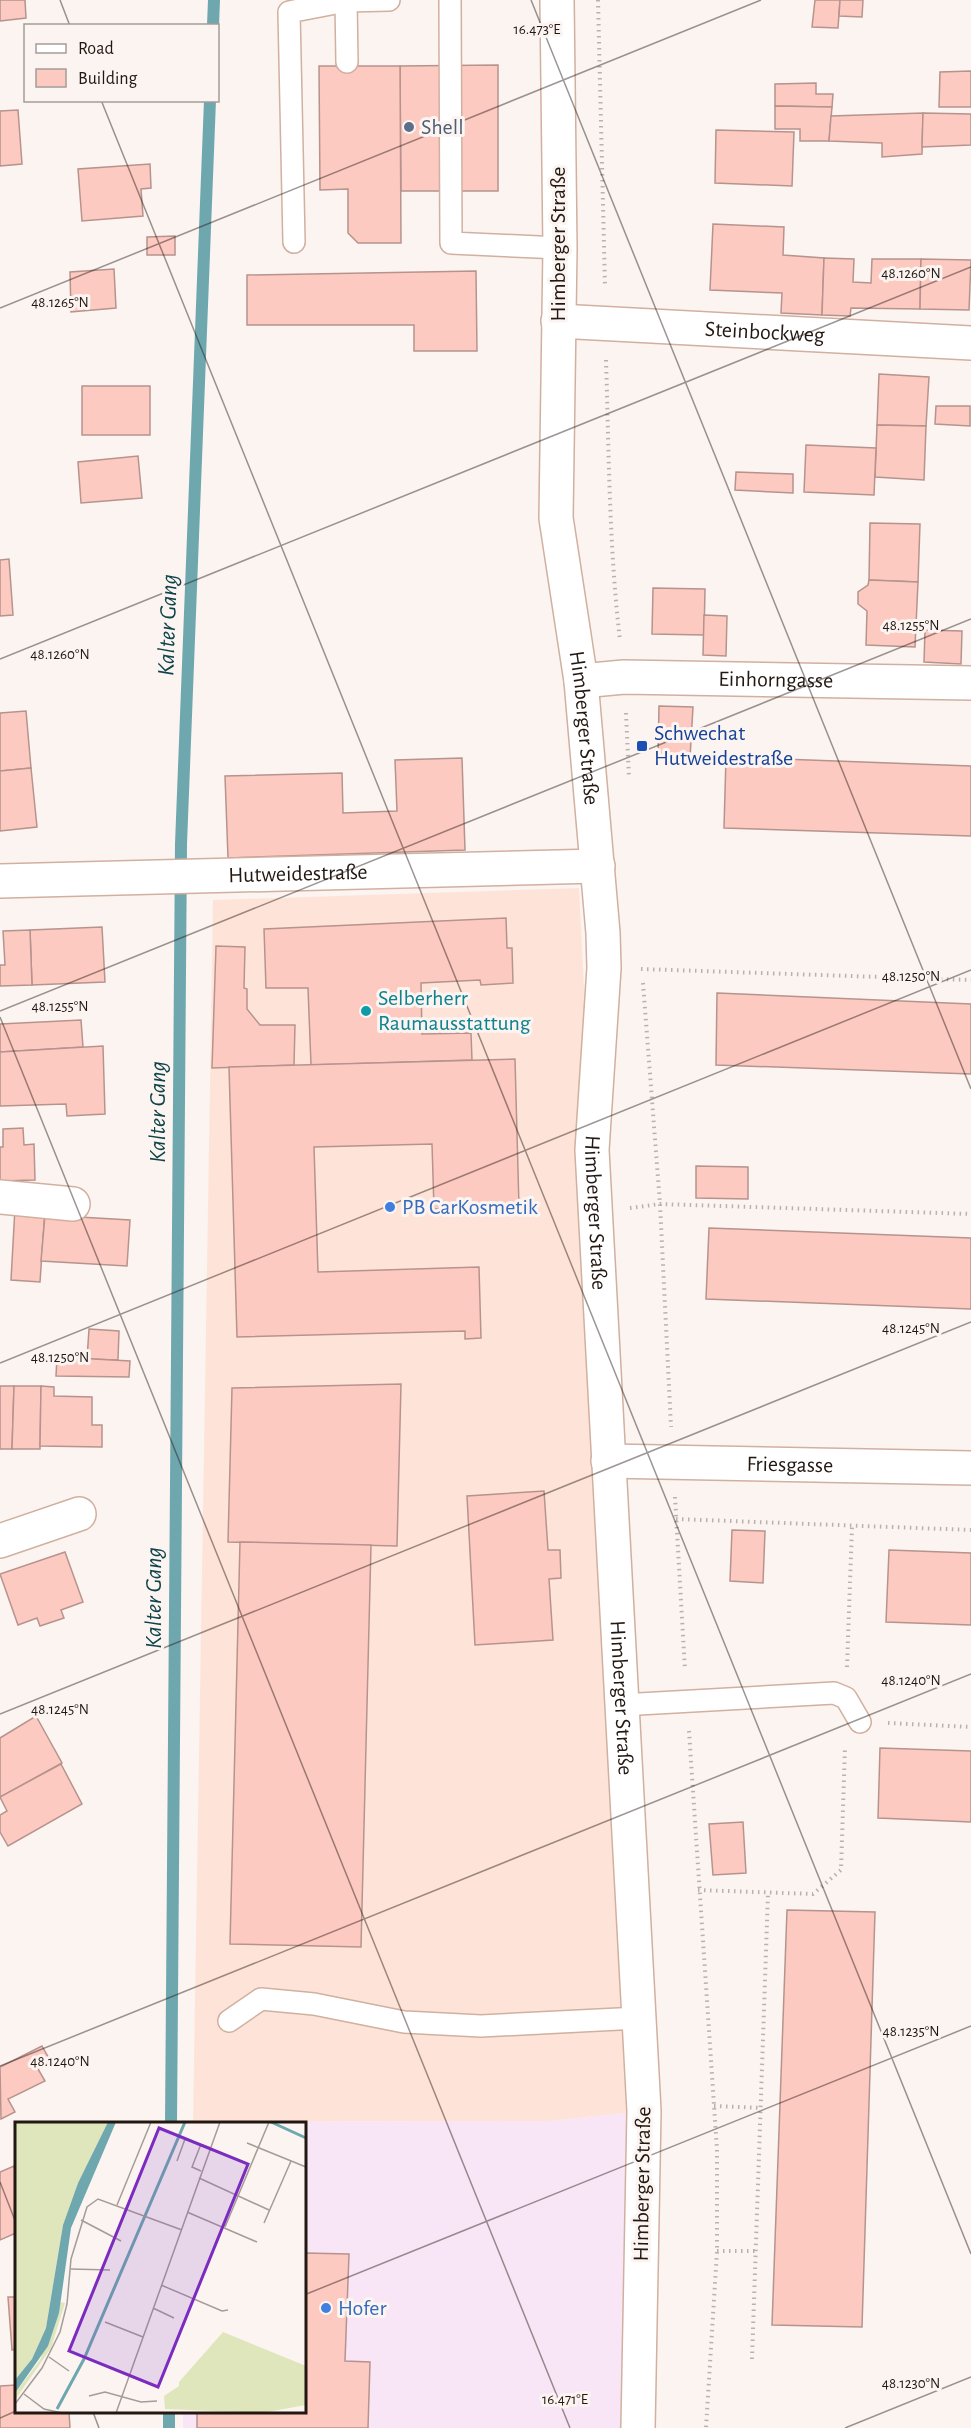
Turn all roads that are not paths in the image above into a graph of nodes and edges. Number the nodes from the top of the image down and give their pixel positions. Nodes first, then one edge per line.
1 (389, 0) edge
2 (450, 0) edge
3 (557, 0) edge
4 (346, 1) edge
5 (347, 62) dead end
6 (294, 242) dead end
7 (560, 248) junction
8 (558, 321) junction
9 (971, 343) edge
10 (581, 681) junction
11 (971, 683) edge
12 (598, 866) junction
13 (0, 881) edge
14 (0, 1197) edge
15 (73, 1204) dead end
16 (608, 1461) junction
17 (971, 1468) edge
18 (79, 1514) dead end
19 (0, 1541) edge
20 (621, 1705) junction
21 (860, 1722) road end
22 (639, 2018) junction
23 (229, 2021) dead end
24 (639, 2428) edge

1 - 4 lane
2 - 7 lane
3 - 7 main road, Himberger Straße
4 - 5 lane
4 - 6 lane
7 - 8 main road, Himberger Straße
8 - 9 main road, Steinbockweg
8 - 10 main road, Himberger Straße
10 - 11 main road, Einhorngasse
10 - 12 main road, Himberger Straße
12 - 13 main road, Hutweidestraße
12 - 16 main road, Himberger Straße
14 - 15 main road
16 - 17 main road, Friesgasse
16 - 20 main road, Himberger Straße
18 - 19 main road
20 - 21 lane
20 - 22 main road, Himberger Straße
22 - 23 lane
22 - 24 main road, Himberger Straße

